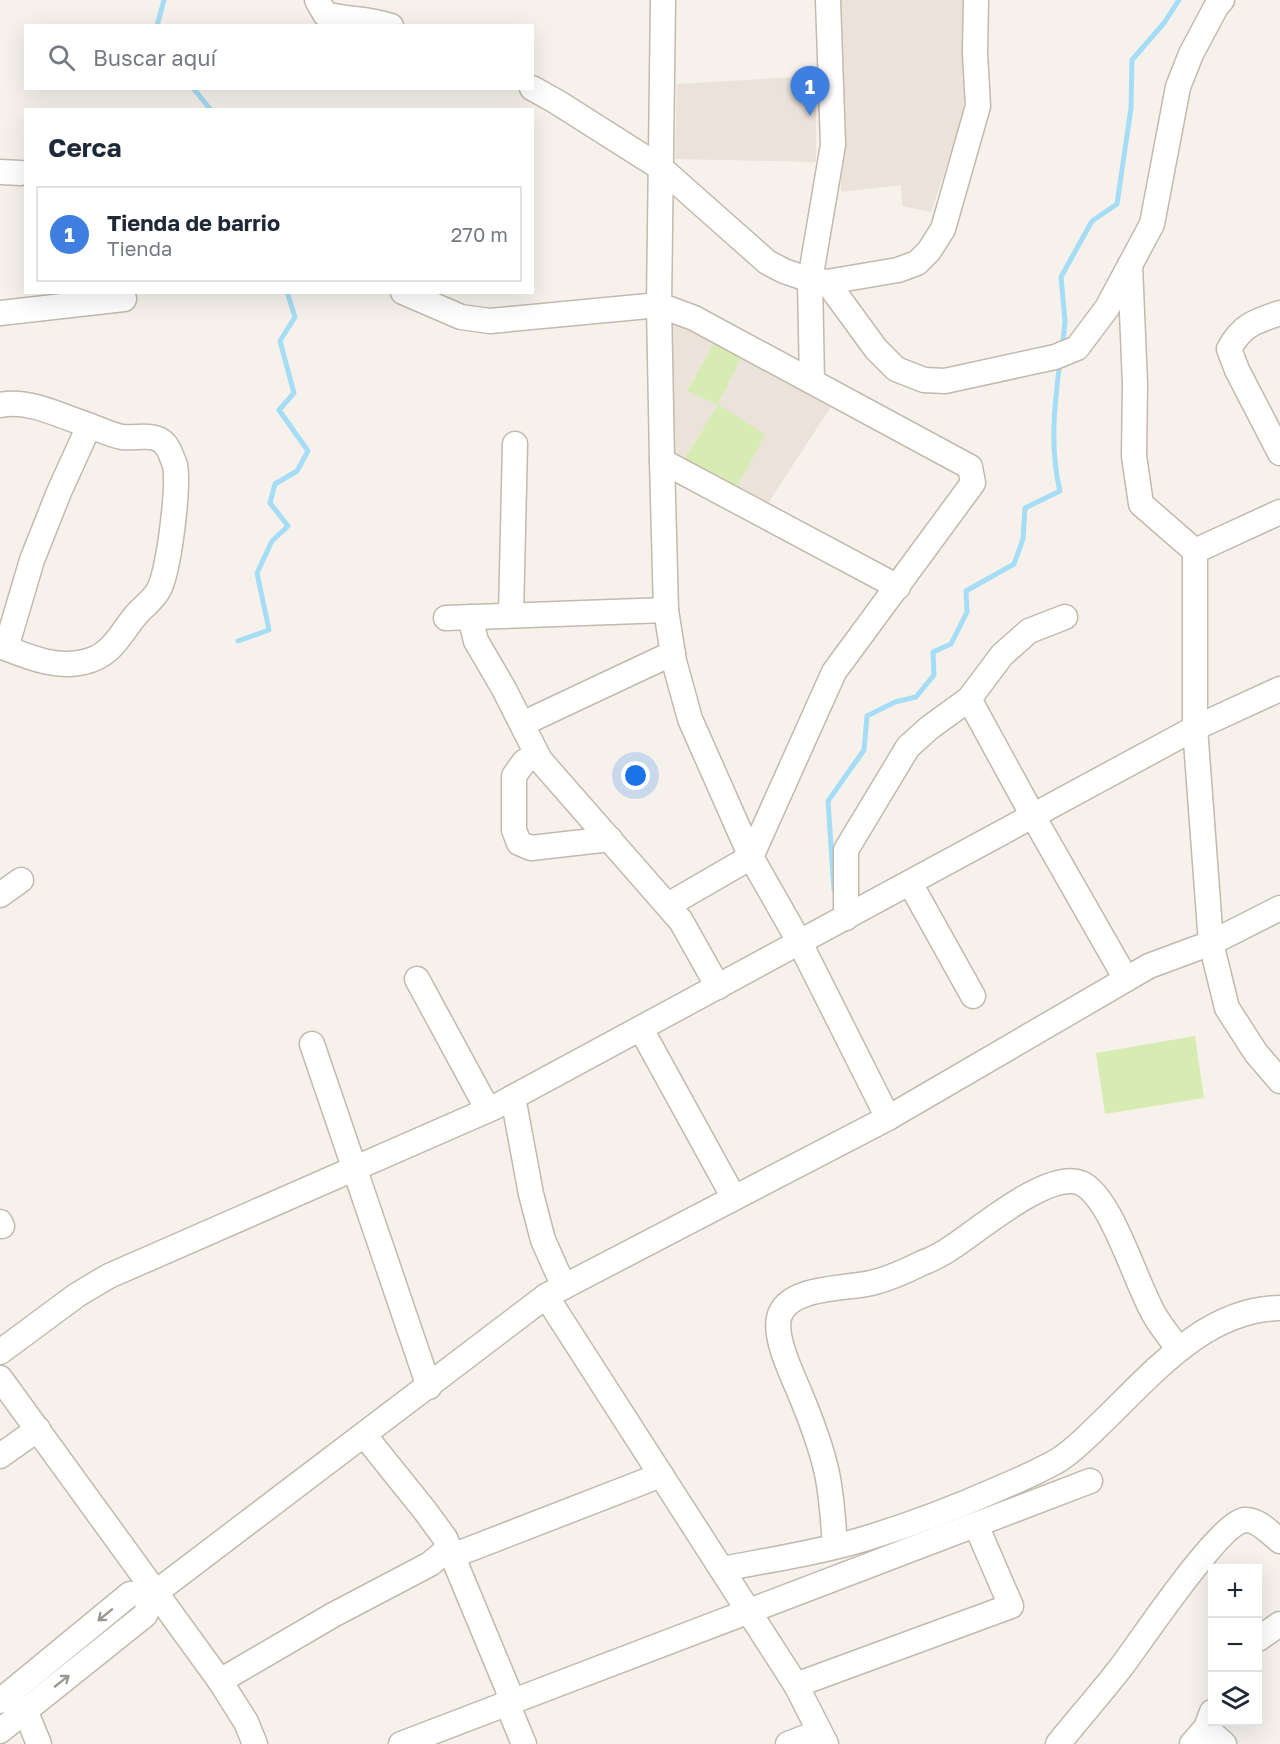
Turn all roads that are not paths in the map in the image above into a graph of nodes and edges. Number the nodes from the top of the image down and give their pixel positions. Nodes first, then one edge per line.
1 (317, 0) edge
2 (663, 0) edge
3 (828, 0) edge
4 (976, 0) edge
5 (1222, 0) edge
6 (385, 24) edge
7 (534, 89) edge
8 (661, 168) junction
9 (1130, 265) junction
10 (818, 281) junction
11 (409, 294) edge
12 (124, 299) dead end
13 (659, 305) junction
14 (0, 313) edge
15 (1280, 313) edge
16 (812, 381) junction
17 (0, 405) edge
18 (89, 426) junction
19 (515, 444) dead end
20 (1280, 453) edge
21 (662, 461) junction
22 (1280, 512) edge
23 (1195, 551) junction
24 (898, 587) junction
25 (666, 610) junction
26 (511, 615) junction
27 (470, 617) junction
28 (1065, 617) dead end
29 (446, 618) dead end
30 (3, 647) edge
31 (673, 653) junction
32 (1280, 689) edge
33 (969, 699) junction
34 (522, 724) junction
35 (1195, 728) junction
36 (537, 754) junction
37 (1033, 816) junction
38 (610, 839) junction
39 (751, 857) junction
40 (21, 880) dead end
41 (910, 883) junction
42 (0, 895) edge
43 (668, 905) junction
44 (1280, 908) edge
45 (846, 918) junction
46 (800, 943) junction
47 (1211, 943) junction
48 (417, 979) dead end
49 (1126, 979) junction
50 (718, 987) junction
51 (973, 996) dead end
52 (641, 1029) junction
53 (312, 1044) dead end
54 (1280, 1081) edge
55 (513, 1097) junction
56 (488, 1110) junction
57 (888, 1118) junction
58 (353, 1168) junction
59 (734, 1198) junction
60 (555, 1292) junction
61 (1280, 1308) edge
62 (1179, 1350) junction
63 (0, 1352) edge
64 (0, 1378) edge
65 (429, 1387) junction
66 (38, 1429) junction
67 (365, 1436) junction
68 (0, 1456) edge
69 (661, 1475) junction
70 (1090, 1481) dead end
71 (976, 1525) junction
72 (1280, 1541) edge
73 (835, 1546) junction
74 (451, 1552) junction
75 (722, 1569) junction
76 (155, 1593) junction
77 (748, 1610) junction
78 (1280, 1624) edge
79 (1262, 1636) edge
80 (220, 1681) junction
81 (796, 1685) junction
82 (0, 1701) edge
83 (507, 1703) junction
84 (9, 1718) edge
85 (823, 1738) edge
86 (39, 1744) edge
87 (255, 1744) edge
88 (401, 1744) edge
89 (524, 1744) edge
90 (788, 1744) edge
91 (1058, 1744) edge

1 - 6 street
2 - 8 street
3 - 10 street
4 - 10 street
5 - 9 street
7 - 8 street
8 - 10 street
8 - 13 street
9 - 10 street
9 - 23 street
10 - 16 street
11 - 13 street
12 - 14 street
13 - 16 street
13 - 21 street
15 - 20 street
16 - 24 street
17 - 18 street
18 - 30 street
18 - 30 street
19 - 26 street
21 - 24 street
21 - 25 street
22 - 23 street
23 - 35 street
24 - 39 street
25 - 26 street
25 - 31 street
26 - 27 street
27 - 29 street
27 - 34 street
28 - 33 street
31 - 34 street
31 - 39 street
32 - 35 street
33 - 37 street
33 - 45 street
34 - 36 street
35 - 37 street
35 - 47 street
36 - 38 street
36 - 38 street
37 - 41 street
37 - 49 street
38 - 43 street
39 - 43 street
39 - 46 street
40 - 42 street
41 - 45 street
41 - 51 street
43 - 50 street
44 - 47 street
45 - 46 street
46 - 50 street
46 - 57 street
47 - 49 street
47 - 54 street
48 - 56 street
49 - 57 street
50 - 52 street
52 - 55 street
52 - 59 street
53 - 58 street
55 - 56 street
55 - 60 street
56 - 58 street
57 - 59 street
58 - 63 street
58 - 65 street
59 - 60 street
60 - 65 street
60 - 69 street
61 - 62 street
62 - 73 street
62 - 73 street
64 - 66 street
65 - 67 street
66 - 68 street
66 - 76 street
67 - 74 street
67 - 76 street
69 - 74 street
69 - 75 street
70 - 71 street
71 - 77 street
71 - 81 street
72 - 91 street
73 - 75 street
74 - 80 street
74 - 83 street
75 - 77 street
76 - 80 street
76 -> 82 street
84 -> 76 street
77 - 81 street
77 - 83 street
78 - 79 street
80 - 87 street
81 - 85 street
83 - 88 street
83 - 89 street
84 - 86 street
85 - 90 street

